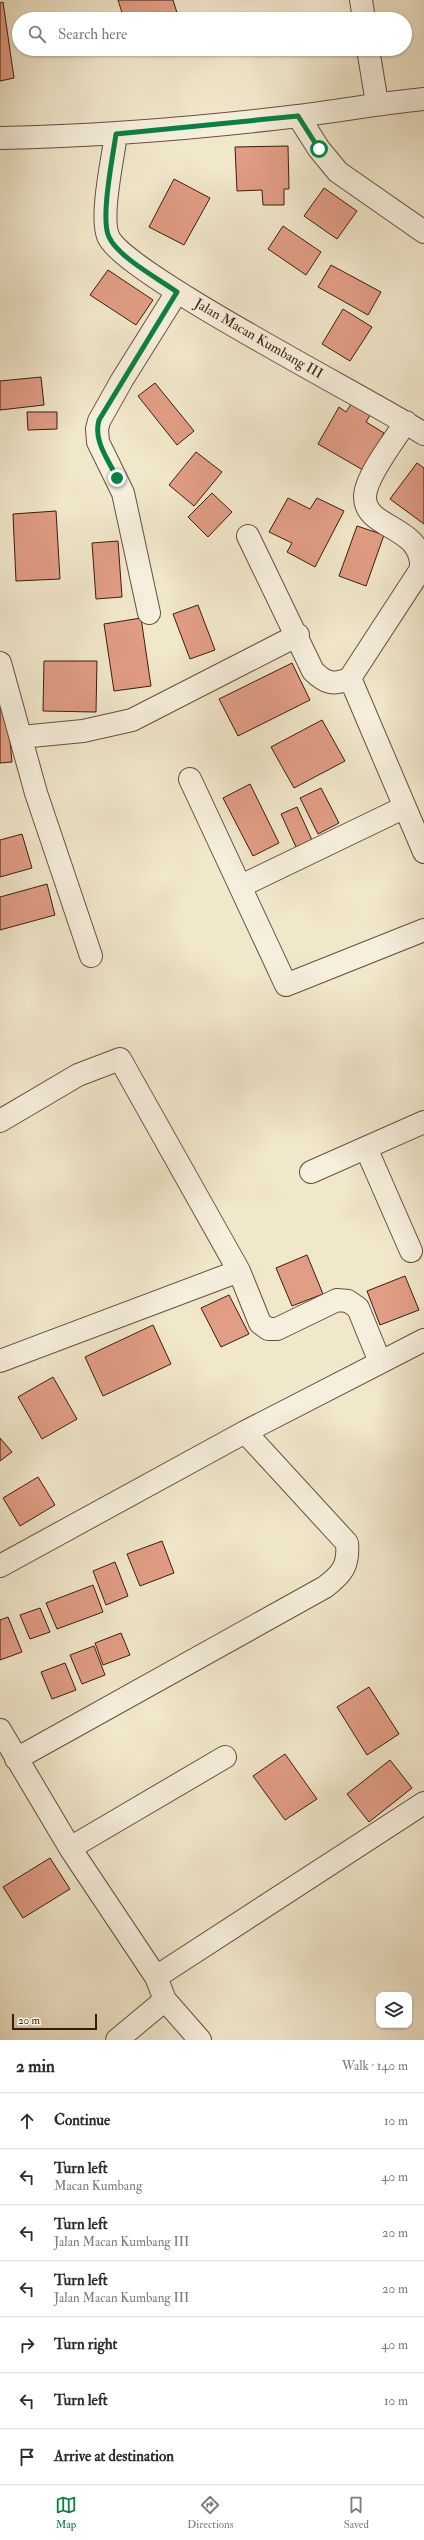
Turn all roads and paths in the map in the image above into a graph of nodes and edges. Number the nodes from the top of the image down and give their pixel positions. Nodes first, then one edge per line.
1 (361, 0) edge
2 (363, 12) edge
3 (369, 56) edge
4 (424, 99) edge
5 (377, 104) junction
6 (298, 116) junction
7 (116, 134) junction
8 (0, 138) edge
9 (424, 232) edge
10 (177, 292) junction
11 (406, 422) junction
12 (424, 434) edge
13 (248, 536) dead end
14 (149, 613) dead end
15 (298, 635) junction
16 (0, 663) edge
17 (350, 678) junction
18 (21, 737) junction
19 (190, 779) dead end
20 (405, 806) junction
21 (424, 852) edge
22 (240, 886) junction
23 (424, 930) edge
24 (91, 956) dead end
25 (0, 1121) edge
26 (424, 1122) edge
27 (366, 1148) junction
28 (311, 1172) dead end
29 (411, 1251) dead end
30 (239, 1271) junction
31 (424, 1340) edge
32 (0, 1361) edge
33 (380, 1362) junction
34 (245, 1432) junction
35 (0, 1566) edge
36 (0, 1730) edge
37 (225, 1757) dead end
38 (16, 1760) junction
39 (424, 1803) edge
40 (70, 1848) junction
41 (156, 1977) junction
42 (166, 2000) junction
43 (117, 2040) edge
44 (200, 2040) edge

1 - 2 street
3 - 5 street
4 - 5 street
5 - 6 street
6 - 7 street
6 - 9 street
7 - 8 street
7 - 10 street, Jalan Macan Kumbang III
10 - 11 street, Jalan Macan Kumbang III
10 - 14 street
11 - 12 street, Jalan Macan Kumbang III
11 - 17 street
13 - 15 street
15 - 17 street
15 - 18 street
16 - 18 street
17 - 20 street
18 - 24 street
19 - 22 street
20 - 21 street
20 - 22 street
22 - 23 street
25 - 30 street
26 - 27 street
27 - 28 street
27 - 29 street
30 - 32 street
30 - 33 street
31 - 33 street
33 - 34 street
34 - 35 street
34 - 38 street
36 - 38 street
37 - 40 street
38 - 40 street
39 - 41 street
40 - 41 street
41 - 42 street
42 - 43 street
42 - 44 street

